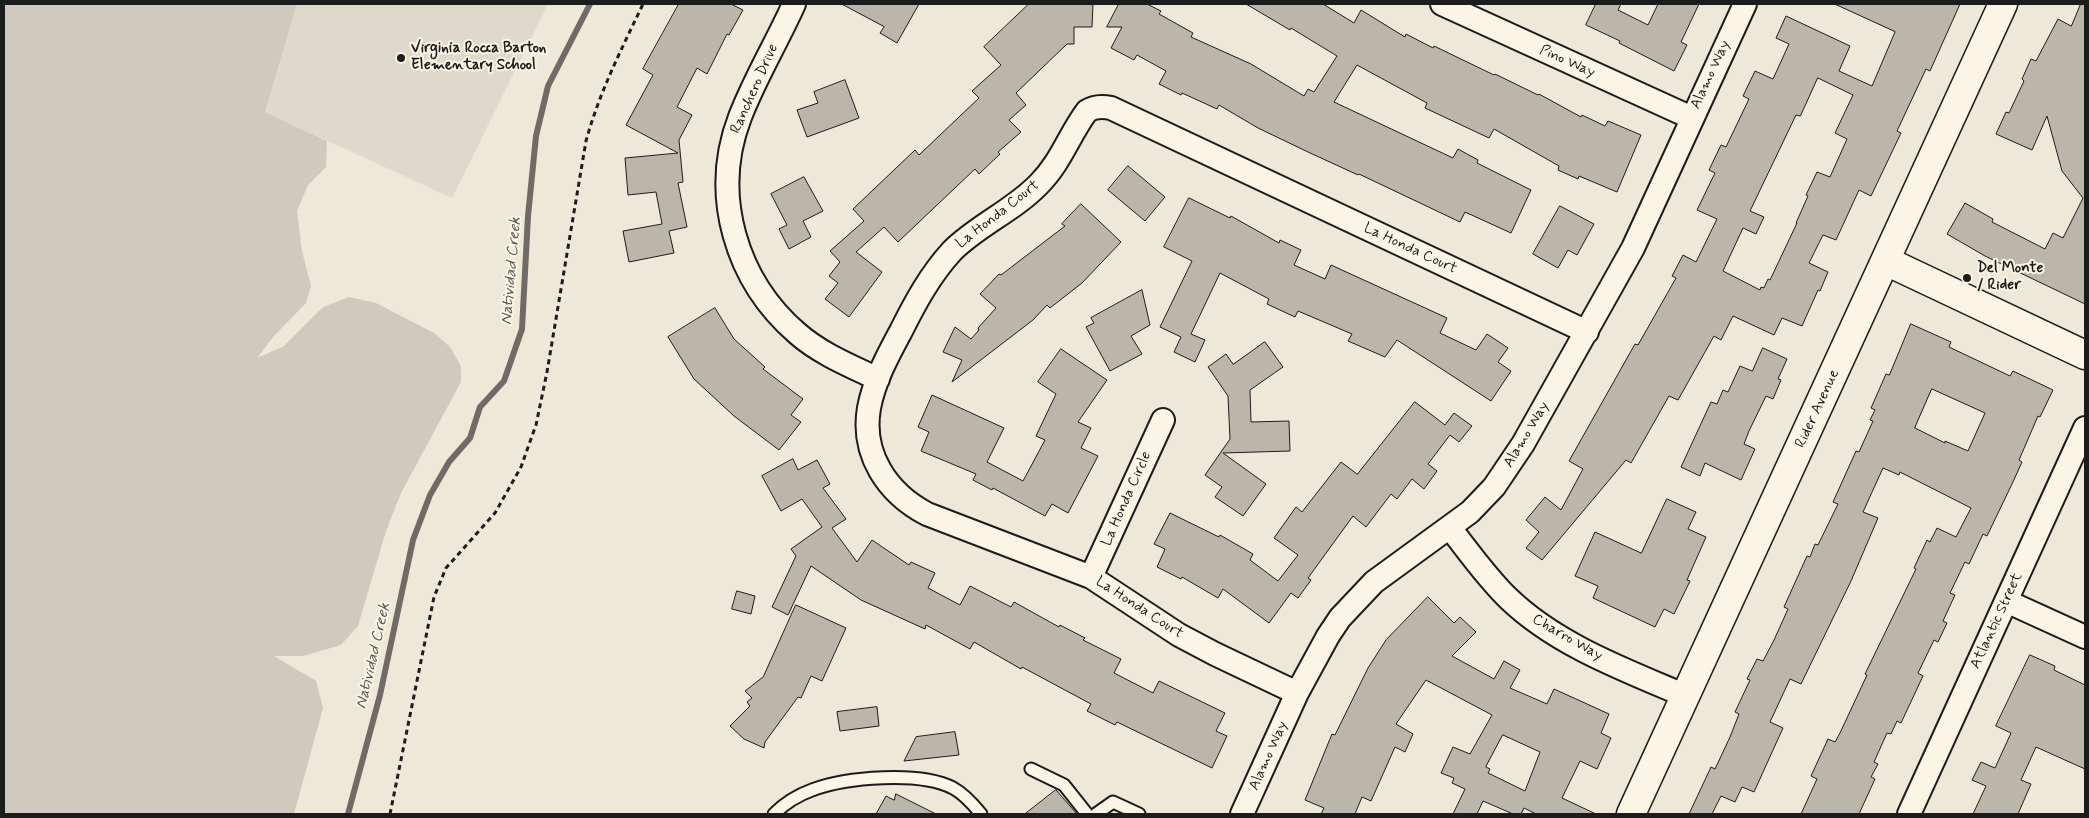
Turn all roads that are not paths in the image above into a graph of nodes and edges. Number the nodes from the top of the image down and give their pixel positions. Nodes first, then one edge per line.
1 (794, 4) edge
2 (1442, 4) edge
3 (1744, 4) edge
4 (2003, 4) edge
5 (1692, 118) junction
6 (1886, 261) junction
7 (1587, 332) junction
8 (2085, 355) edge
9 (878, 379) junction
10 (1163, 420) dead end
11 (2085, 428) edge
12 (1450, 528) junction
13 (1091, 578) junction
14 (2006, 601) junction
15 (2085, 636) edge
16 (1297, 693) junction
17 (1686, 696) junction
18 (1032, 769) dead end
19 (774, 814) edge
20 (981, 814) edge
21 (1087, 814) edge
22 (1096, 814) edge
23 (1140, 814) edge
24 (1242, 814) edge
25 (1631, 814) edge
26 (1908, 814) edge

1 - 9 street, Ranchero Drive
2 - 5 street, Pino Way
3 - 5 street, Alamo Way
4 - 6 street, Rider Avenue
5 - 7 street, Alamo Way
6 - 8 street
6 - 17 street, Rider Avenue
7 - 9 street, La Honda Court
7 - 12 street, Alamo Way
9 - 13 street, La Honda Court
10 - 13 street, La Honda Circle
11 - 14 street, Atlantic Street
12 - 16 street, Alamo Way
12 - 17 street, Charro Way
13 - 16 street, La Honda Court
14 - 15 street
14 - 26 street, Atlantic Street
16 - 24 street, Alamo Way
17 - 25 street, Rider Avenue
18 - 21 lane
19 - 20 lane
22 - 23 lane

